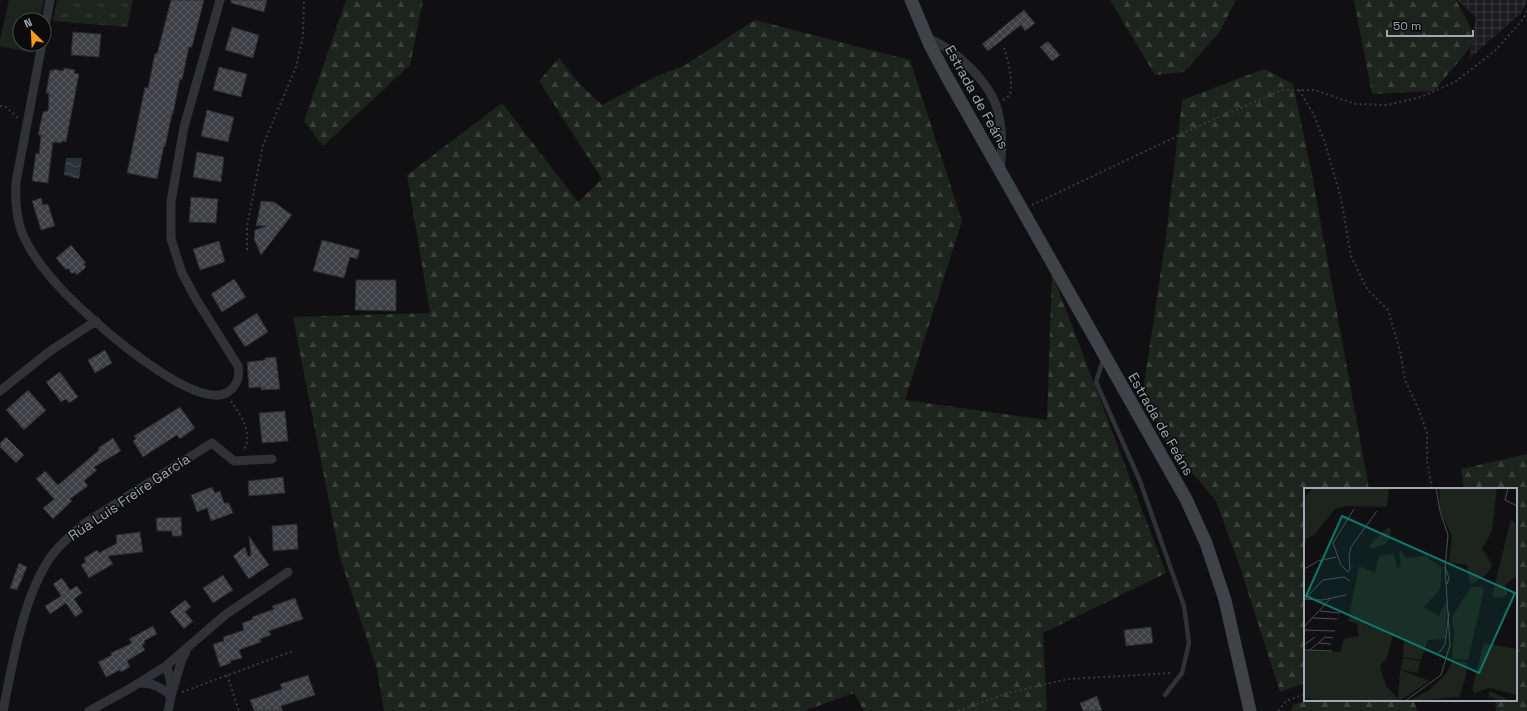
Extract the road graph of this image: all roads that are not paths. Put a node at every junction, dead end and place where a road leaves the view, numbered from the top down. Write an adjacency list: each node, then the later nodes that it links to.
1 (50, 0): 4 (street)
2 (220, 0): 8 (street)
3 (911, 0): 5 (street, Estrada de Feáns)
4 (48, 12)
5 (927, 38): 7 (street, Estrada de Feáns); 7 (street, Estrada de Feáns)
6 (40, 52): 8 (street)
7 (1000, 171): 9 (street, Estrada de Feáns)
8 (96, 321): 10 (street)
9 (1104, 356): 16 (lane); 21 (street, Estrada de Feáns)
10 (0, 391)
11 (272, 459): 18 (street, Rúa Luis Freire García)
12 (288, 572): 13 (street)
13 (189, 647): 14 (street); 17 (street)
14 (166, 666): 15 (street); 17 (street)
15 (140, 683): 17 (street); 19 (street)
16 (1165, 695)
17 (171, 696): 20 (street)
18 (3, 711)
19 (89, 711)
20 (168, 711)
21 (1250, 711)

